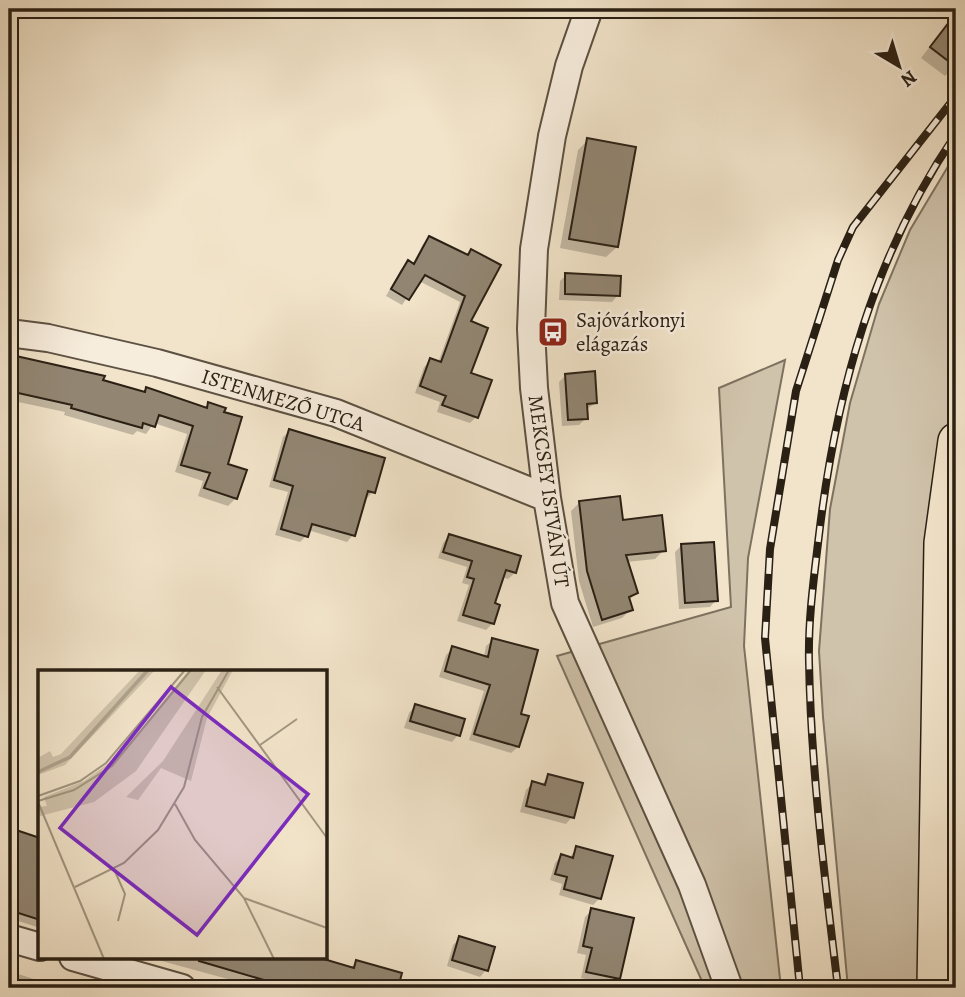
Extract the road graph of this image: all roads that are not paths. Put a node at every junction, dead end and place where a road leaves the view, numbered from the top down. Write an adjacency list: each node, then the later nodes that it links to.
1 (589, 9): 4 (street, MEKCSEY ISTVÁN ÚT)
2 (9, 333): 4 (street, ISTENMEZŐ UTCA)
3 (956, 441): 10 (main road)
4 (547, 498): 9 (street, MEKCSEY ISTVÁN ÚT)
5 (9, 938): 6 (street)
6 (38, 946)
7 (77, 958): 8 (street)
8 (182, 988)
9 (729, 988)
10 (934, 988)

